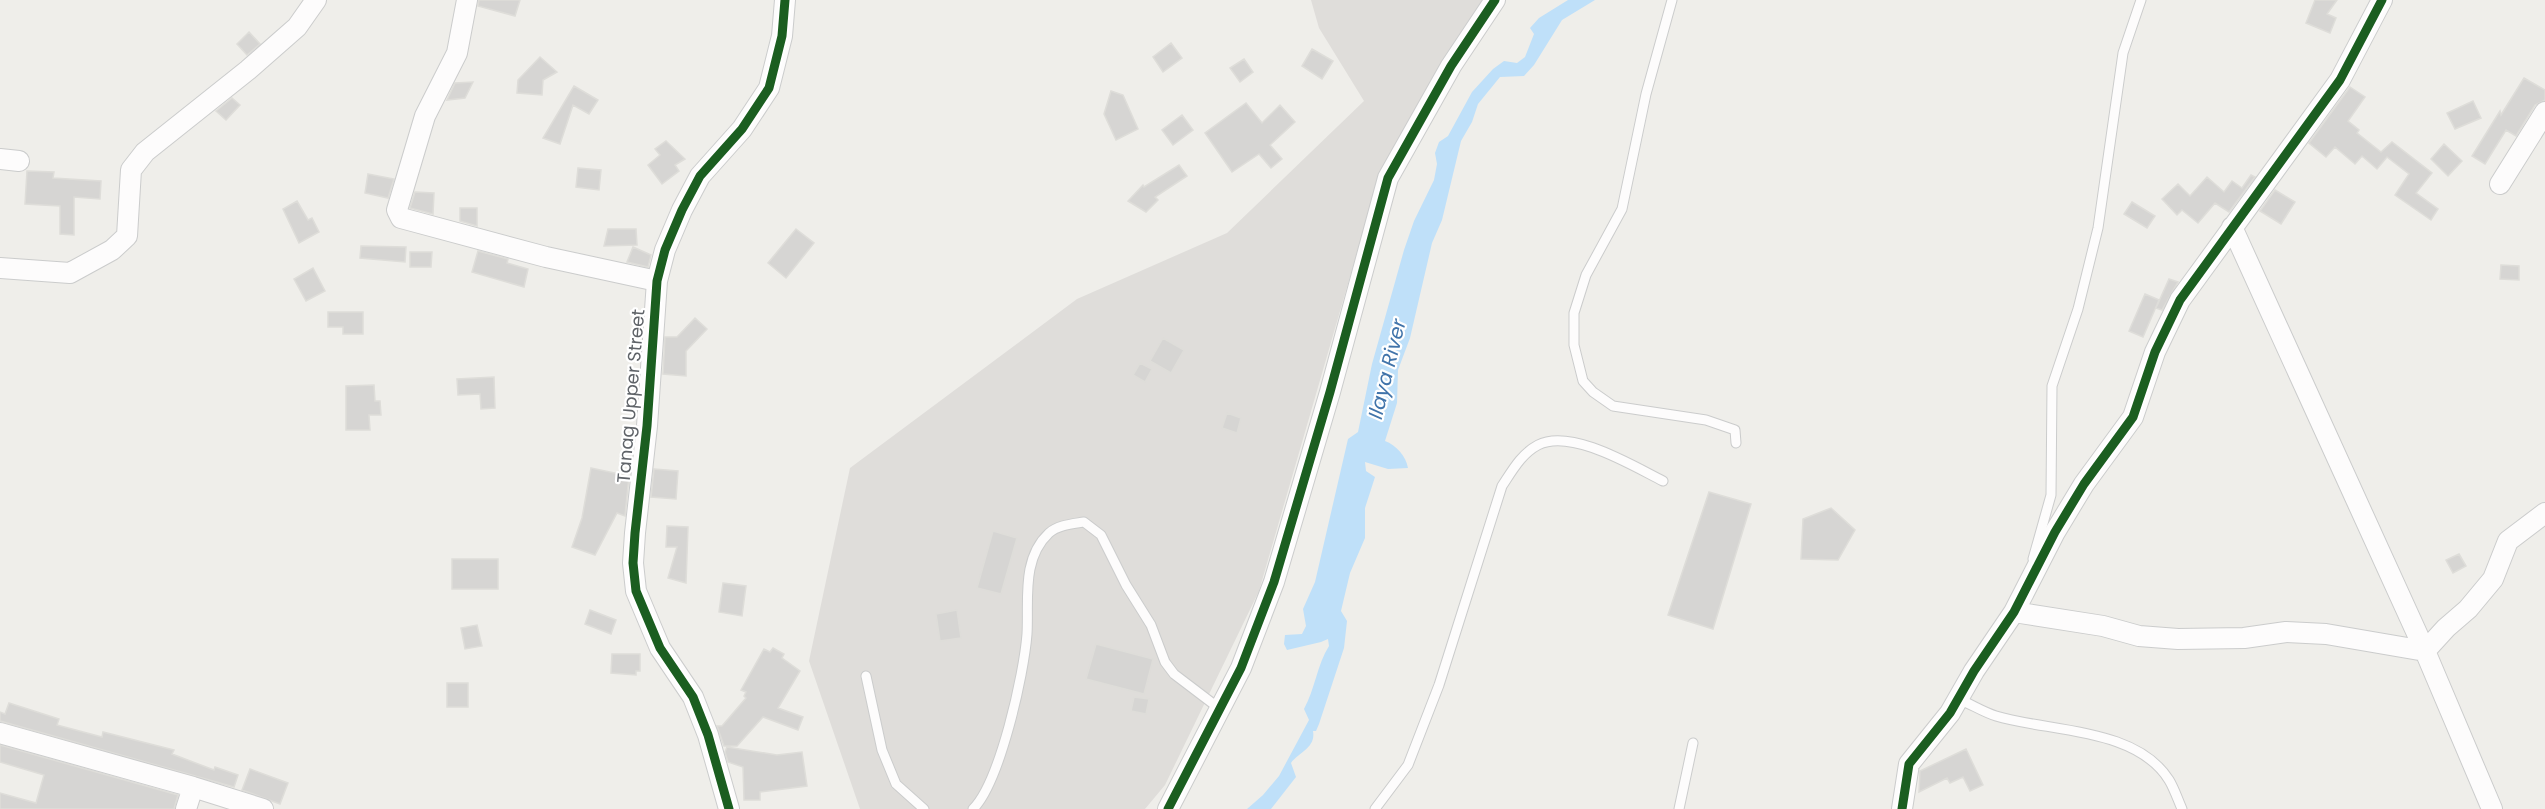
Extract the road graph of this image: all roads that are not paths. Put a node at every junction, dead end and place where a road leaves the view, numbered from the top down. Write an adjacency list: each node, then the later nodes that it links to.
1 (316, 0): 11 (street)
2 (467, 0): 12 (street)
3 (785, 0): 12 (street, Tanag Upper Street)
4 (1495, 0): 21 (street)
5 (1672, 0): 13 (lane)
6 (2141, 0): 16 (lane)
7 (2382, 0): 10 (street)
8 (2545, 112): 9 (street)
9 (2500, 184)
10 (2232, 227): 16 (street); 18 (street)
11 (0, 268)
12 (657, 281): 27 (street, Tanag Upper Street)
13 (1736, 443)
14 (1663, 482): 31 (lane)
15 (2545, 513): 18 (street)
16 (2025, 590): 17 (street)
17 (2014, 612): 18 (street); 20 (street)
18 (2425, 651): 35 (street)
19 (866, 676): 28 (lane)
20 (1958, 699): 33 (street); 34 (lane)
21 (1220, 709): 29 (lane); 30 (street)
22 (0, 733): 24 (street)
23 (1693, 742): 32 (lane)
24 (193, 787): 25 (street); 26 (street)
25 (186, 809)
26 (263, 809)
27 (729, 809)
28 (924, 809)
29 (973, 809)
30 (1168, 809)
31 (1375, 809)
32 (1679, 809)
33 (1902, 809)
34 (2182, 809)
35 (2492, 809)

